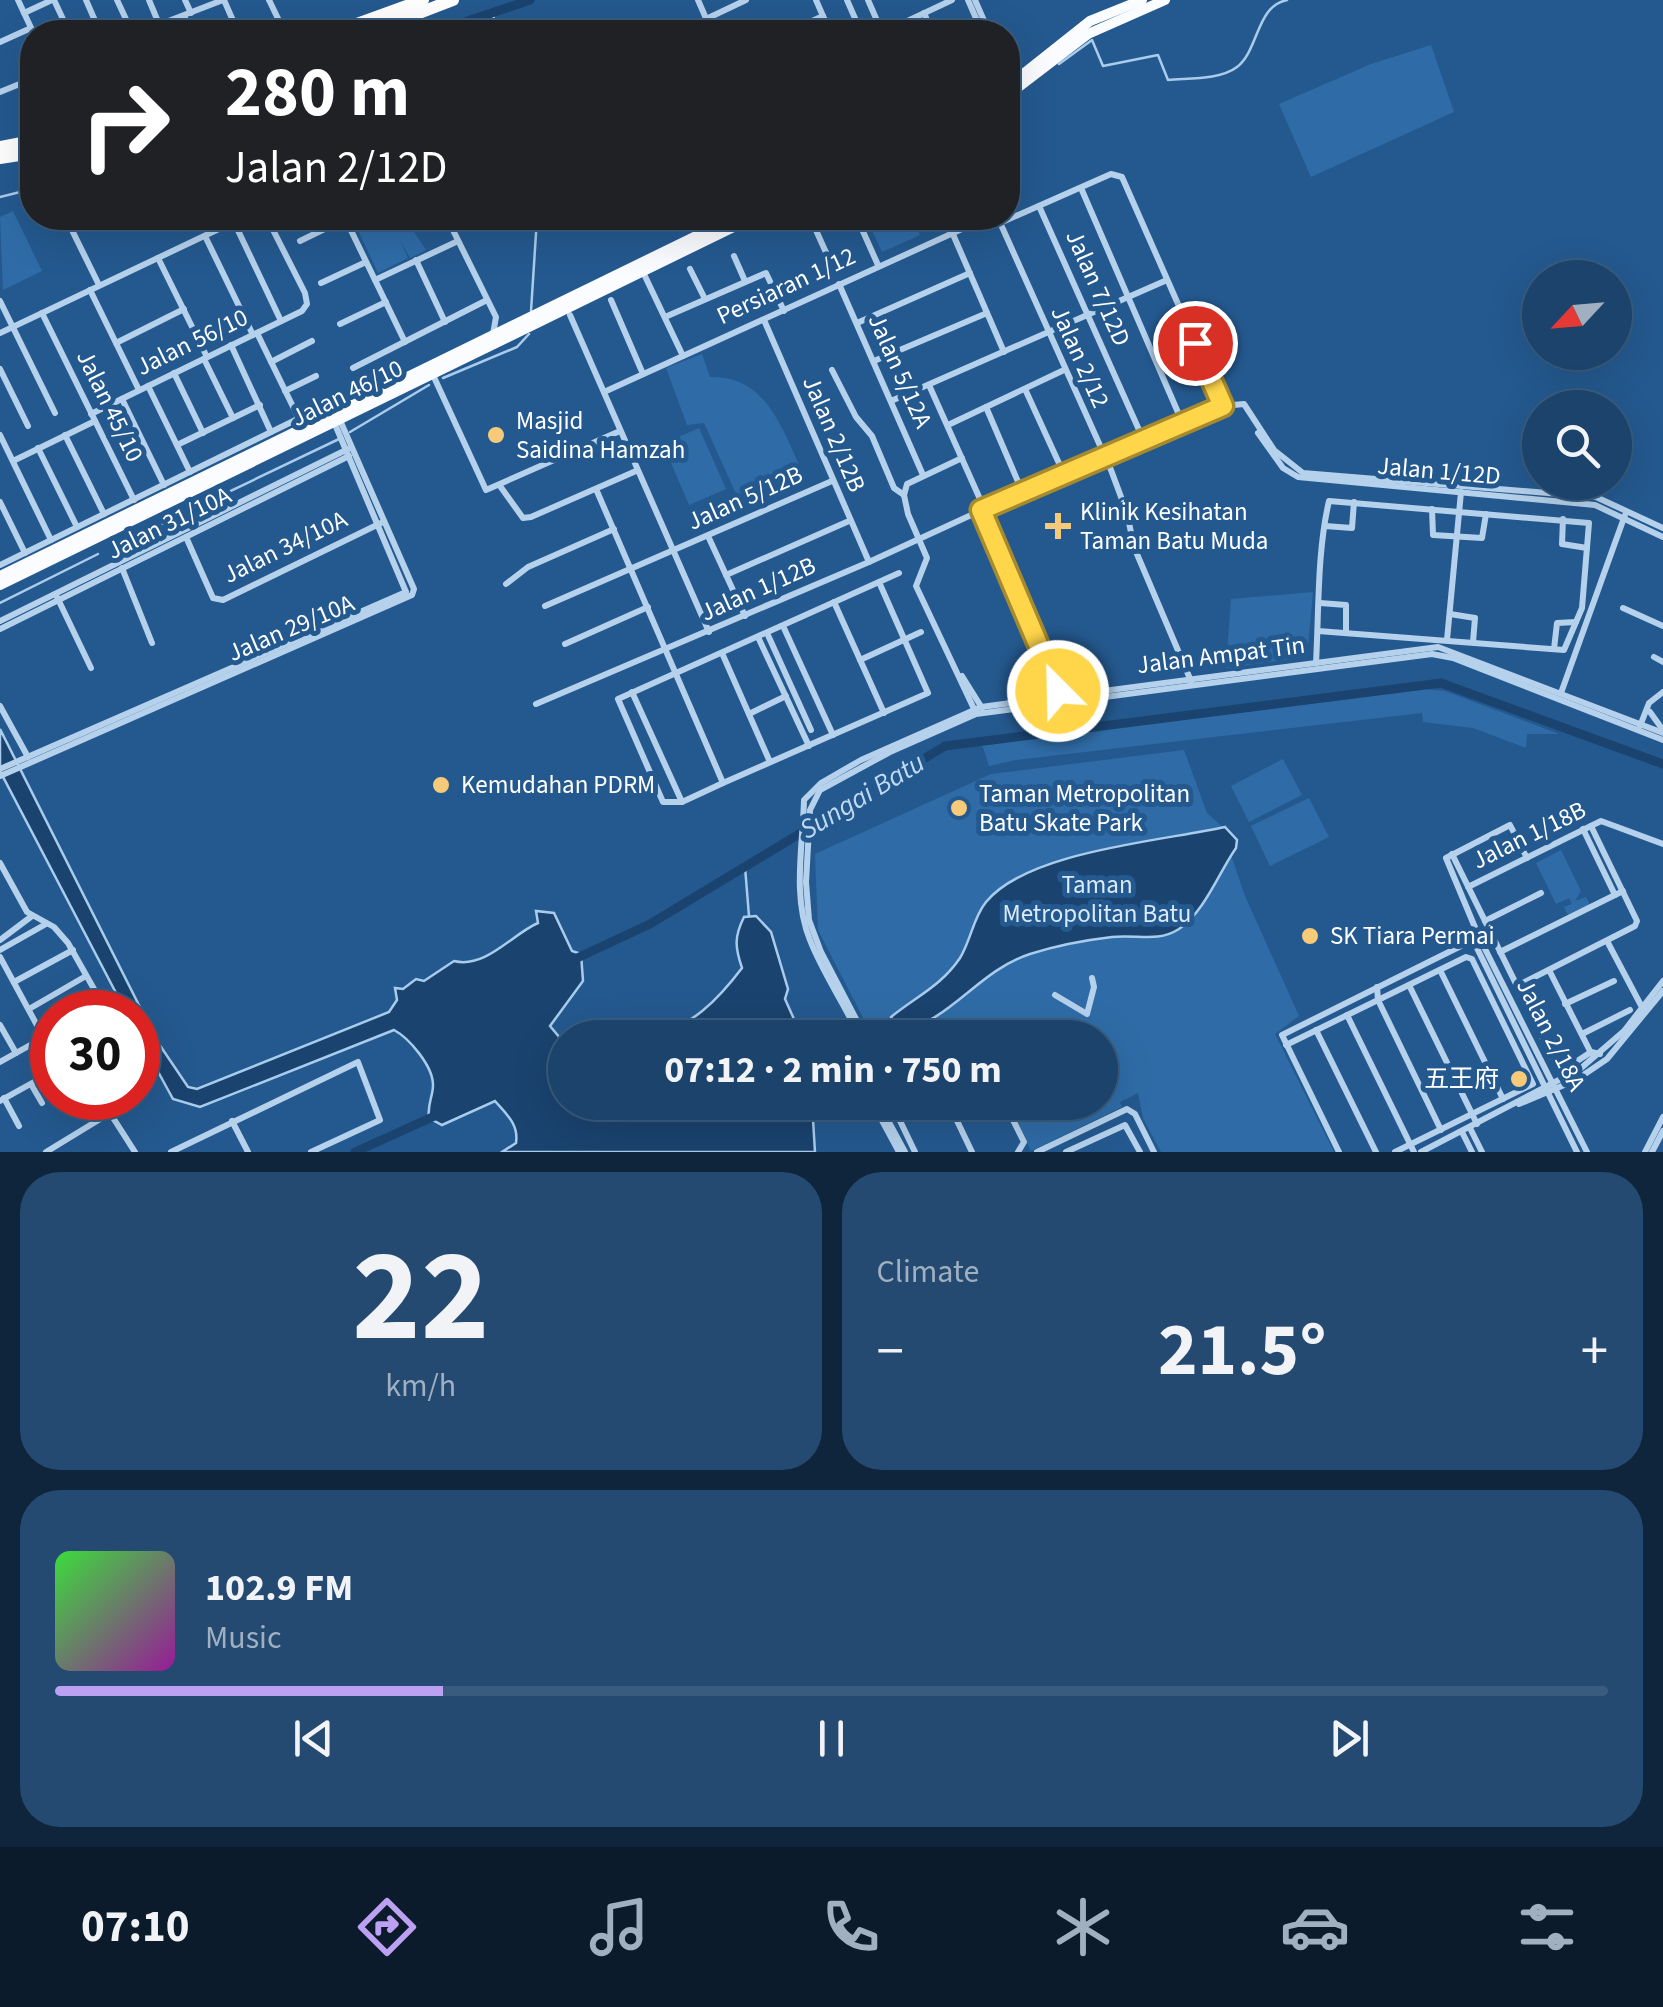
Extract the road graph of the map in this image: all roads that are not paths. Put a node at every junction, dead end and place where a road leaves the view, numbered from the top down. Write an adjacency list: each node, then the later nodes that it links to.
1 (18, 0): 13 (street)
2 (53, 0): 13 (street)
3 (185, 0): 14 (street)
4 (224, 0): 14 (street)
5 (422, 0): 21 (highway)
6 (453, 0): 22 (highway)
7 (698, 0): 17 (street)
8 (746, 0): 17 (street)
9 (816, 0): 16 (street)
10 (952, 0): 15 (street)
11 (1142, 0): 27 (main road)
12 (1165, 0): 27 (main road)
13 (24, 14): 18 (street)
14 (187, 14): 19 (street); 20 (street)
15 (924, 14): 25 (street); 26 (street)
16 (823, 16): 23 (street); 24 (street)
17 (706, 19)
18 (27, 20)
19 (174, 20)
20 (188, 20)
21 (368, 20)
22 (401, 20)
23 (814, 20)
24 (825, 20)
25 (910, 20)
26 (927, 20)
27 (1096, 24): 28 (main road)
28 (1020, 77)
29 (1080, 188): 30 (street); 59 (street); 65 (street)
30 (1040, 206): 31 (street); 76 (street, Jalan 7/12D)
31 (1020, 213)
32 (72, 230): 63 (street)
33 (217, 230): 46 (street)
34 (242, 230): 81 (street)
35 (272, 230): 81 (street, Jalan 56/10)
36 (322, 230): 48 (street)
37 (351, 230): 53 (street)
38 (452, 230): 47 (street)
39 (707, 230): 77 (main road, Jalan 46/10)
40 (725, 230): 56 (main road, Jalan 46/10)
41 (816, 230): 50 (street)
42 (862, 230): 54 (street)
43 (957, 230): 45 (street, Persiaran 1/12)
44 (1003, 230): 87 (street, Jalan 2/12)
45 (952, 232): 54 (street, Persiaran 1/12); 57 (street)
46 (205, 236): 51 (street); 89 (street)
47 (458, 241): 52 (street); 68 (street)
48 (300, 242)
49 (734, 256): 60 (street)
50 (828, 257)
51 (158, 258): 63 (street); 71 (street)
52 (416, 260): 58 (street); 82 (street)
53 (366, 262): 58 (street); 61 (street)
54 (878, 265): 62 (street, Persiaran 1/12)
55 (690, 268): 66 (street)
56 (642, 270): 77 (main road, Jalan 46/10); 79 (street)
57 (970, 273): 74 (street); 83 (street)
58 (375, 280): 70 (street)
59 (1167, 280): 65 (street); 117 (street)
60 (745, 281): 66 (street); 72 (street)
61 (321, 283)
62 (839, 284): 72 (street, Persiaran 1/12); 83 (street, Jalan 5/12A)
63 (99, 285): 64 (street)
64 (90, 290): 73 (street); 93 (street)
65 (1128, 297): 76 (street); 124 (street)
66 (705, 299): 79 (street)
67 (0, 300): 86 (street)
68 (487, 300): 78 (street); 82 (street)
69 (611, 300): 106 (street)
70 (386, 302): 84 (street); 92 (street)
71 (184, 309): 93 (street); 97 (street)
72 (784, 312): 80 (street, Persiaran 1/12)
73 (42, 313): 86 (street); 120 (street, Jalan 45/10)
74 (988, 313): 95 (street); 98 (street)
75 (570, 314): 113 (street)
76 (1088, 314): 87 (street); 132 (street, Jalan 7/12D)
77 (539, 316): 85 (main road, Jalan 46/10)
78 (496, 317): 85 (street); 90 (street)
79 (665, 318): 96 (street)
80 (764, 320): 96 (street, Persiaran 1/12); 143 (street, Jalan 2/12B)
81 (281, 321): 89 (street, Jalan 56/10)
82 (445, 322): 92 (street)
83 (857, 323): 98 (street, Jalan 5/12A)
84 (340, 324)
85 (517, 325): 90 (main road, Jalan 46/10); 102 (main road, Jalan 46/10)
86 (13, 327): 88 (street); 119 (street)
87 (1048, 332): 95 (street); 104 (street, Jalan 2/12)
88 (0, 334)
89 (255, 334): 94 (street, Jalan 56/10); 99 (street)
90 (493, 334): 102 (main road, Jalan 46/10)
91 (312, 341): 99 (street)
92 (405, 342): 100 (street)
93 (116, 343): 110 (street)
94 (231, 346): 97 (street, Jalan 56/10); 116 (street)
95 (1004, 352): 108 (street)
96 (683, 356): 106 (street, Persiaran 1/12)
97 (205, 358): 105 (street, Jalan 56/10); 121 (street)
98 (874, 361): 115 (street, Jalan 5/12A)
99 (271, 362): 112 (street)
100 (353, 368)
101 (0, 369): 126 (street)
102 (430, 370): 123 (main road, Jalan 46/10); 145 (street)
103 (832, 370): 149 (street)
104 (1064, 370): 111 (street); 136 (street, Jalan 2/12)
105 (174, 373): 109 (street, Jalan 56/10); 128 (street)
106 (643, 374): 113 (street, Persiaran 1/12)
107 (316, 376): 112 (street)
108 (929, 384): 115 (street); 125 (street)
109 (148, 386): 110 (street, Jalan 56/10); 133 (street)
110 (139, 390): 114 (street, Jalan 56/10)
111 (1025, 390): 118 (street); 141 (street)
112 (286, 391): 122 (street)
113 (604, 392): 127 (street)
114 (122, 398): 120 (street, Jalan 56/10); 144 (street)
115 (892, 401): 142 (street, Jalan 5/12A)
116 (260, 404): 121 (street); 129 (street)
117 (1223, 406): 124 (street, Jalan 1/12B); 148 (street, Jalan 1/12D)
118 (986, 407): 125 (street); 147 (street)
119 (55, 413)
120 (93, 417): 130 (street, Jalan 56/10); 152 (street, Jalan 45/10)
121 (233, 418): 128 (street)
122 (299, 419): 123 (street, Jalan 46/10); 129 (street, Jalan 46/10)
123 (334, 419): 134 (street, Jalan 29/10A); 152 (main road, Jalan 46/10)
124 (1183, 424): 132 (street, Jalan 1/12B)
125 (947, 425): 137 (street)
126 (28, 426)
127 (620, 430): 139 (street); 145 (street)
128 (203, 432): 133 (street)
129 (272, 432): 140 (street, Jalan 46/10)
130 (65, 435): 135 (street, Jalan 56/10); 156 (street)
131 (0, 436): 138 (street)
132 (1144, 441): 136 (street, Jalan 1/12B)
133 (177, 445): 140 (street)
134 (349, 447): 161 (street, Jalan 29/10A); 166 (street, Jalan 31/10A)
135 (38, 448): 138 (street, Jalan 56/10); 163 (street)
136 (1102, 457): 141 (street, Jalan 1/12B); 217 (street, Jalan 2/12)
137 (962, 458): 142 (street); 153 (street)
138 (13, 460): 171 (street)
139 (636, 471): 146 (street); 173 (street)
140 (190, 472): 144 (street, Jalan 46/10)
141 (1063, 472): 147 (street, Jalan 1/12B)
142 (923, 475): 149 (street)
143 (832, 481): 160 (street, Jalan 2/12B); 167 (street, Jalan 5/12B)
144 (164, 485): 152 (street, Jalan 46/10)
145 (500, 486): 146 (street)
146 (596, 489): 165 (street)
147 (1022, 491): 153 (street, Jalan 1/12B)
148 (1461, 491): 155 (street); 158 (street, Jalan 1/12D)
149 (904, 495): 170 (street)
150 (0, 502): 174 (street)
151 (1354, 502): 154 (street); 162 (street); 162 (street)
152 (137, 508): 156 (street, Jalan 46/10); 181 (main road, Jalan 46/10)
153 (984, 508): 170 (street, Jalan 1/12B); 223 (street)
154 (1432, 509): 155 (street); 168 (street)
155 (1459, 512): 157 (street); 168 (street)
156 (104, 514): 163 (street, Jalan 46/10)
157 (1486, 514): 159 (street); 168 (street)
158 (1625, 515): 164 (street, Jalan 1/12D); 169 (street, Jalan 1/12D); 221 (street)
159 (1563, 519): 172 (street); 172 (street)
160 (849, 521): 175 (street, Jalan 2/12B); 180 (street)
161 (381, 522): 166 (street, Jalan 34/10A); 237 (street, Jalan 29/10A)
162 (1325, 526): 186 (street)
163 (77, 527): 171 (street, Jalan 46/10)
164 (1663, 528)
165 (614, 529): 178 (street); 183 (street)
166 (185, 534): 177 (street, Jalan 31/10A); 184 (street, Jalan 31/10A)
167 (708, 536): 173 (street, Jalan 5/12B); 180 (street)
168 (1457, 536): 190 (street)
169 (1663, 537)
170 (919, 539): 175 (street, Jalan 1/12B); 228 (street)
171 (51, 540): 174 (street, Jalan 46/10)
172 (1586, 548): 192 (street)
173 (673, 551): 178 (street, Jalan 5/12B); 197 (street)
174 (25, 553): 176 (street, Jalan 46/10)
175 (869, 562): 191 (street, Jalan 1/12B)
176 (0, 565)
177 (122, 568): 184 (street, Jalan 31/10A); 205 (street)
178 (632, 569): 187 (street, Jalan 5/12B); 188 (street)
179 (899, 573): 182 (street)
180 (726, 575): 191 (street)
181 (1, 579)
182 (878, 582): 185 (street); 202 (street)
183 (506, 584)
184 (57, 597): 193 (street, Jalan 31/10A); 215 (street)
185 (834, 602): 194 (street); 211 (street)
186 (1320, 602): 196 (street); 200 (street)
187 (545, 606)
188 (648, 607): 206 (street); 207 (street)
189 (1624, 608): 195 (street)
190 (1450, 614): 203 (street); 204 (street)
191 (746, 616): 197 (street, Jalan 1/12B)
192 (1576, 622): 208 (street); 208 (street)
193 (0, 625)
194 (782, 626): 199 (street); 235 (street)
195 (1663, 626)
196 (1318, 631): 200 (street); 213 (street)
197 (709, 632): 207 (street, Jalan 1/12B)
198 (921, 632): 202 (street)
199 (767, 633): 201 (street); 218 (street)
200 (1346, 633): 203 (street)
201 (758, 636): 209 (street); 218 (street)
202 (906, 640): 211 (street); 230 (street)
203 (1447, 640): 204 (street)
204 (1473, 642): 208 (street)
205 (152, 643)
206 (565, 644)
207 (667, 650): 216 (street); 224 (street, Jalan 1/12B)
208 (1554, 650)
209 (722, 653): 216 (street); 231 (street)
210 (1654, 657): 212 (street)
211 (860, 660): 230 (street)
212 (1663, 662)
213 (1316, 663): 214 (street); 217 (street, Jalan Ampat Tin); 221 (street, Jalan Ampat Tin)
214 (1344, 666): 217 (street, Jalan Ampat Tin); 219 (street, Jalan Ampat Tin)
215 (91, 668)
216 (677, 673): 220 (street); 240 (street)
217 (1191, 682): 223 (street, Jalan Ampat Tin)
218 (786, 690): 231 (street); 233 (street); 236 (street)
219 (1533, 691): 221 (street); 226 (street, Jalan Ampat Tin)
220 (632, 692): 241 (street); 241 (street)
221 (1561, 693): 226 (street); 227 (street, Jalan Ampat Tin)
222 (1663, 694): 229 (street)
223 (1061, 698): 228 (street, Jalan Ampat Tin)
224 (540, 702)
225 (0, 706): 237 (street)
226 (1583, 710): 232 (street, Jalan Ampat Tin)
227 (1600, 710): 229 (street); 232 (street, Jalan Ampat Tin)
228 (979, 711): 279 (street, Jalan Ampat Tin)
229 (1648, 711): 232 (street); 234 (street)
230 (884, 713): 235 (street)
231 (749, 714): 238 (street)
232 (1641, 729): 234 (street, Jalan Ampat Tin)
233 (812, 730)
234 (1663, 734)
235 (833, 735): 236 (street)
236 (809, 746): 238 (street)
237 (29, 760): 239 (street, Jalan 29/10A)
238 (770, 762): 240 (street)
239 (0, 774)
240 (723, 783): 241 (street)
241 (682, 802)
242 (1587, 828): 243 (street, Jalan 1/18B); 245 (street, Jalan 1/18B); 249 (street)
243 (1663, 844)
244 (1452, 854): 245 (street); 247 (street, Jalan 2/18A); 253 (street, Jalan 2/18A)
245 (1527, 858): 247 (street, Jalan 1/18B)
246 (0, 863): 250 (street)
247 (1468, 887): 251 (street, Jalan 2/18A)
248 (1541, 893): 251 (street)
249 (1619, 893): 255 (street); 257 (street)
250 (32, 916): 252 (street); 254 (street)
251 (1485, 921): 257 (street, Jalan 2/18A)
252 (48, 924): 256 (street); 258 (street)
253 (1476, 938): 268 (street); 291 (street, Jalan 2/18A)
254 (0, 940)
255 (1608, 941): 260 (street); 276 (street)
256 (72, 950): 261 (street); 265 (street)
257 (1500, 952): 267 (street, Jalan 2/18A)
258 (0, 954): 265 (street)
259 (1440, 970): 266 (street); 293 (street); 293 (street)
260 (1549, 970): 267 (street); 273 (street)
261 (86, 976): 269 (street); 274 (street)
262 (1092, 978): 271 (street)
263 (1614, 981): 273 (street)
264 (1663, 981): 276 (street)
265 (14, 982): 274 (street)
266 (1409, 985): 272 (street); 294 (street)
267 (1517, 986): 285 (street, Jalan 2/18A)
268 (1377, 987): 272 (street); 283 (street)
269 (94, 990)
270 (1663, 991): 276 (street)
271 (1055, 995)
272 (1378, 1000): 278 (street); 303 (street)
273 (1566, 1004): 282 (street)
274 (28, 1009): 277 (street)
275 (1630, 1010): 282 (street)
276 (1644, 1011): 287 (street); 291 (street)
277 (30, 1013)
278 (1348, 1015): 281 (street); 306 (street)
279 (854, 1020)
280 (0, 1025): 286 (street)
281 (1316, 1030): 283 (street); 322 (street)
282 (1582, 1034): 285 (street)
283 (1286, 1045): 321 (street)
284 (30, 1046): 286 (street)
285 (1591, 1052): 287 (street); 288 (street)
286 (16, 1054): 289 (street)
287 (1600, 1054): 288 (street)
288 (1591, 1061): 291 (street)
289 (0, 1062)
290 (30, 1085): 292 (street)
291 (1551, 1088): 302 (street); 326 (street, Jalan 2/18A); 327 (street, Jalan 2/18A)
292 (2, 1100): 301 (street)
293 (1503, 1100): 294 (street)
294 (1472, 1114): 302 (street); 303 (street)
295 (1663, 1118): 328 (street)
296 (885, 1120): 312 (street)
297 (900, 1120): 313 (street)
298 (957, 1120): 314 (street)
299 (1013, 1120): 315 (street)
300 (232, 1121): 309 (street); 310 (street); 311 (street)
301 (19, 1126)
302 (1470, 1128): 306 (street); 324 (street); 325 (street)
303 (1441, 1130): 306 (street)
304 (1663, 1131): 328 (street)
305 (1090, 1140): 317 (street); 318 (street); 319 (street)
306 (1415, 1150): 323 (street)
307 (46, 1152): 308 (street)
308 (136, 1152)
309 (172, 1152)
310 (248, 1152)
311 (311, 1152)
312 (902, 1152)
313 (915, 1152)
314 (972, 1152)
315 (1018, 1152)
316 (1037, 1152): 320 (street)
317 (1066, 1152)
318 (1096, 1152)
319 (1140, 1152)
320 (1154, 1152)
321 (1339, 1152)
322 (1376, 1152)
323 (1395, 1152)
324 (1472, 1152)
325 (1482, 1152)
326 (1577, 1152)
327 (1587, 1152)
328 (1649, 1152)

